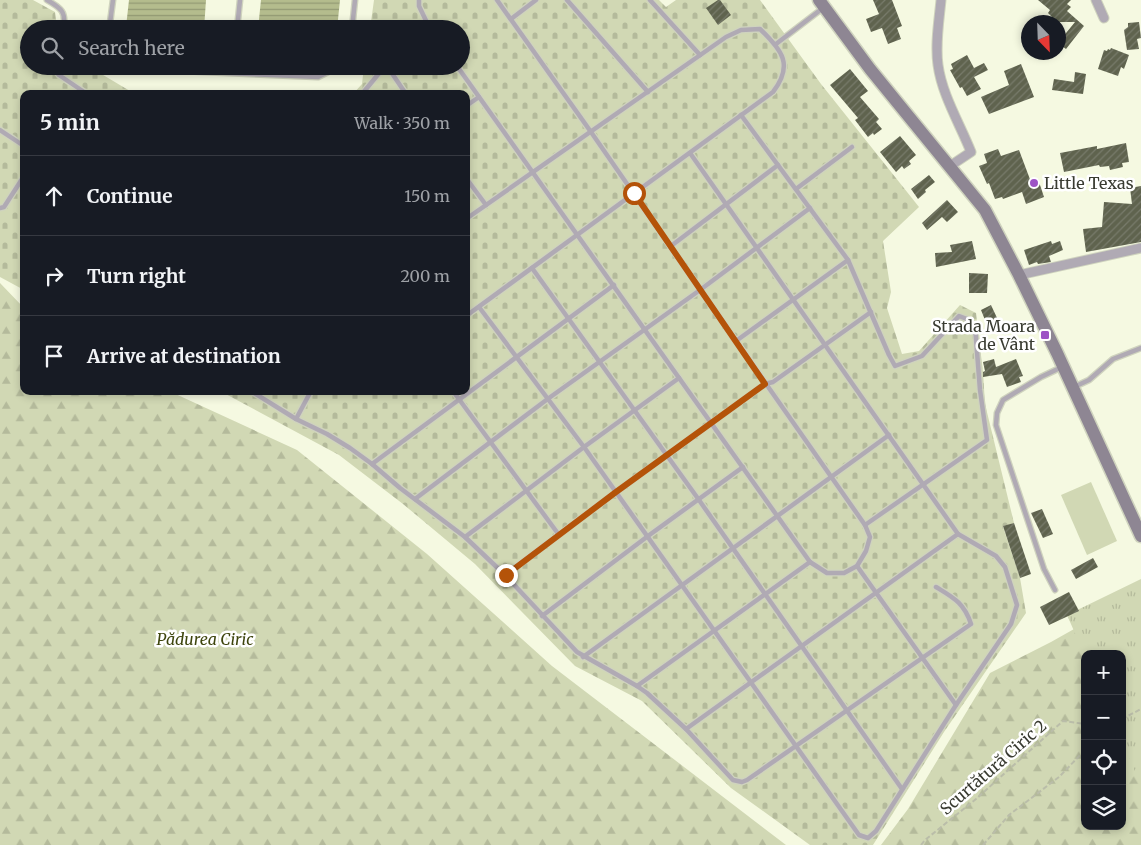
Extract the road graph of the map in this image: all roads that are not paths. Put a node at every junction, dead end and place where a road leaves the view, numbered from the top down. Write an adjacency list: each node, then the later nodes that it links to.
1 (47, 0): 15 (lane)
2 (113, 0): 16 (lane)
3 (240, 0): 17 (lane)
4 (355, 0): 18 (lane)
5 (419, 0): 19 (lane)
6 (497, 0): 14 (lane)
7 (536, 0): 14 (lane)
8 (567, 0): 31 (lane)
9 (650, 0): 21 (lane)
10 (941, 0): 41 (street)
11 (1096, 0): 13 (street)
12 (822, 4): 20 (lane); 41 (main road)
13 (1104, 18)
14 (511, 19): 36 (lane)
15 (65, 20)
16 (110, 20)
17 (238, 20)
18 (353, 20)
19 (424, 20)
20 (776, 44): 21 (lane); 34 (lane)
21 (700, 55): 31 (lane)
22 (59, 75): 28 (lane)
23 (292, 75): 24 (lane)
24 (320, 75)
25 (378, 75): 29 (lane)
26 (392, 75): 30 (lane)
27 (463, 75): 32 (lane)
28 (81, 90)
29 (365, 90)
30 (403, 90)
31 (648, 92): 36 (lane)
32 (479, 97): 33 (lane); 42 (lane)
33 (470, 103)
34 (741, 115): 39 (lane); 40 (lane)
35 (0, 130): 37 (lane)
36 (591, 132): 42 (lane); 46 (lane)
37 (20, 143)
38 (852, 147): 45 (lane)
39 (690, 152): 46 (lane); 47 (lane)
40 (778, 166): 45 (lane); 47 (lane)
41 (950, 166): 58 (main road)
42 (533, 172): 48 (lane); 52 (lane)
43 (20, 182): 49 (lane)
44 (470, 184): 48 (lane)
45 (796, 189): 50 (lane)
46 (634, 193): 52 (lane); 53 (lane)
47 (726, 204): 53 (lane); 54 (lane)
48 (486, 206): 51 (lane)
49 (0, 208)
50 (810, 208): 54 (lane); 56 (lane)
51 (470, 216)
52 (578, 234): 57 (lane); 59 (lane)
53 (671, 246): 60 (lane)
54 (757, 248): 60 (lane); 61 (lane)
55 (1141, 248): 58 (street)
56 (848, 260): 61 (lane); 63 (lane)
57 (532, 268): 62 (lane); 65 (lane)
58 (1019, 275): 72 (main road)
59 (614, 285): 65 (lane); 66 (lane)
60 (700, 290): 66 (lane); 67 (lane)
61 (793, 299): 67 (lane); 68 (lane)
62 (480, 306): 64 (lane); 70 (lane)
63 (871, 312): 68 (lane); 93 (lane)
64 (470, 313)
65 (568, 318): 70 (lane); 71 (lane)
66 (645, 329): 71 (lane); 73 (lane)
67 (736, 341): 74 (lane)
68 (825, 345): 74 (lane); 86 (lane)
69 (1141, 348): 75 (lane)
70 (517, 355): 76 (lane); 81 (lane)
71 (600, 362): 81 (lane); 83 (lane)
72 (1064, 367): 75 (main road); 111 (lane)
73 (680, 378): 83 (lane); 85 (lane)
74 (765, 384): 85 (lane); 92 (lane)
75 (1073, 387): 103 (main road)
76 (470, 390)
77 (257, 395): 84 (lane)
78 (309, 395): 84 (lane)
79 (456, 395): 82 (lane)
80 (463, 395): 82 (lane)
81 (549, 398): 87 (lane); 88 (lane)
82 (458, 399): 87 (lane); 90 (lane)
83 (635, 410): 88 (lane); 89 (lane)
84 (296, 419): 90 (lane)
85 (711, 422): 89 (lane); 91 (lane)
86 (889, 435): 92 (lane); 93 (lane)
87 (491, 442): 94 (lane); 96 (lane)
88 (584, 447): 94 (lane); 95 (lane)
89 (666, 455): 95 (lane); 97 (lane)
90 (372, 464): 96 (lane)
91 (743, 467): 97 (lane); 98 (lane)
92 (831, 477): 98 (lane); 99 (lane)
93 (923, 484): 99 (lane); 101 (lane)
94 (526, 490): 100 (lane); 104 (lane)
95 (616, 492): 100 (lane); 102 (lane)
96 (415, 499): 104 (lane)
97 (699, 500): 102 (lane); 105 (lane)
98 (777, 515): 105 (lane); 106 (lane)
99 (865, 525): 107 (lane)
100 (559, 534): 108 (lane)
101 (958, 534): 112 (lane); 121 (lane)
102 (648, 536): 109 (lane); 114 (lane)
103 (1141, 536)
104 (465, 537): 108 (lane)
105 (732, 547): 109 (lane); 113 (lane)
106 (810, 562): 107 (lane); 113 (lane)
107 (857, 566): 112 (lane)
108 (506, 575): 114 (lane)
109 (682, 585): 115 (lane); 117 (lane)
110 (936, 587): 118 (lane)
111 (1054, 590)
112 (876, 593): 116 (lane); 118 (lane)
113 (765, 595): 115 (lane); 116 (lane)
114 (542, 616): 117 (lane)
115 (714, 631): 119 (lane); 120 (lane)
116 (801, 647): 119 (lane); 122 (lane)
117 (583, 657): 120 (lane)
118 (921, 658): 121 (lane); 122 (lane)
119 (751, 682): 123 (lane); 124 (lane)
120 (637, 686): 123 (lane)
121 (956, 705): 125 (lane)
122 (847, 711): 124 (lane); 125 (lane)
123 (686, 728): 124 (lane)
124 (796, 746): 125 (lane)
125 (902, 789)

